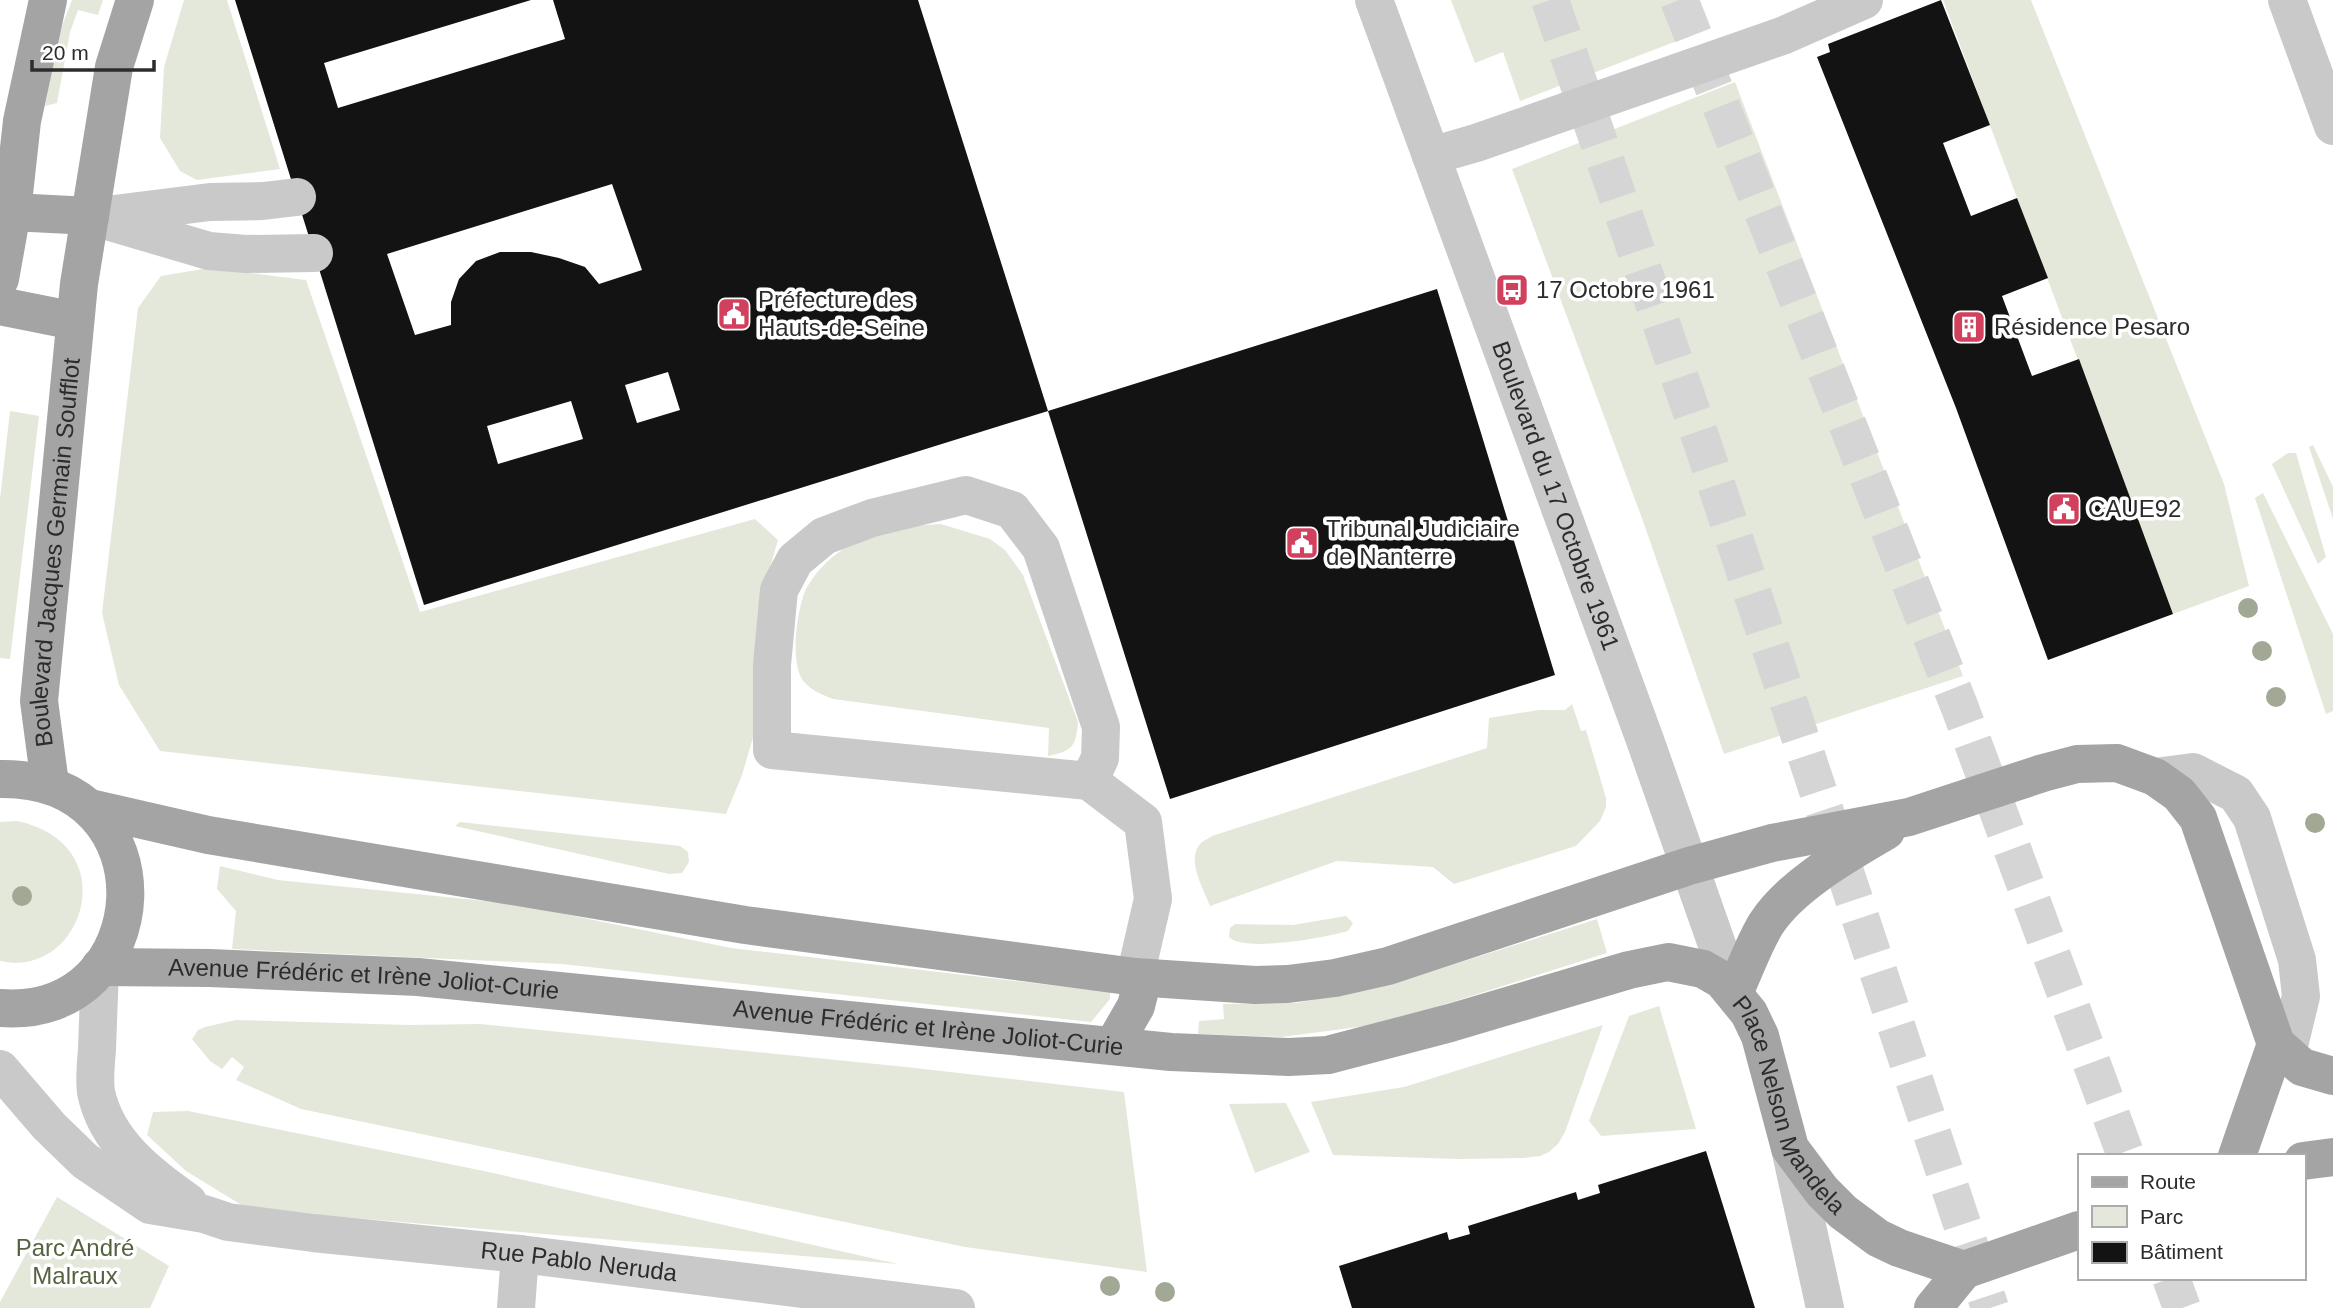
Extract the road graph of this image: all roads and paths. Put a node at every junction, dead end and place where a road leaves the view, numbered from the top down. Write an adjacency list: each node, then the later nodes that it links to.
1 (48, 0): 10 (main road)
2 (135, 0): 11 (main road, Boulevard Jacques Germain Soufflot)
3 (1374, 0): 8 (street, Boulevard du 17 Octobre 1961)
4 (1864, 0): 8 (street)
5 (2287, 0): 6 (street)
6 (2324, 73): 7 (street)
7 (2333, 126)
8 (1431, 156): 22 (street, Boulevard du 17 Octobre 1961)
9 (297, 197): 11 (street)
10 (12, 212): 11 (main road); 13 (main road)
11 (90, 216): 12 (street); 15 (main road, Boulevard Jacques Germain Soufflot)
12 (314, 253)
13 (0, 279)
14 (0, 306): 15 (main road)
15 (75, 321): 19 (main road, Boulevard Jacques Germain Soufflot)
16 (2155, 777): 21 (main road, Place Nelson Mandela); 28 (main road, Place Nelson Mandela); 28 (street)
17 (0, 779): 19 (main road)
18 (1089, 781): 18 (street); 24 (street)
19 (50, 784): 20 (main road)
20 (90, 808): 23 (main road); 24 (main road)
21 (1909, 817): 22 (main road, Place Nelson Mandela); 25 (main road, Place Nelson Mandela)
22 (1689, 866): 24 (main road); 25 (street, Boulevard du 17 Octobre 1961)
23 (100, 967): 26 (main road); 27 (main road, Avenue Frédéric et Irène Joliot-Curie); 35 (street, Rue Pablo Neruda)
24 (1135, 977): 27 (main road)
25 (1734, 993): 27 (main road, Avenue Frédéric et Irène Joliot-Curie); 31 (main road, Place Nelson Mandela)
26 (0, 1008)
27 (1113, 1046)
28 (2281, 1049): 30 (main road); 32 (main road)
29 (0, 1069): 35 (street, Rue Pablo Neruda)
30 (2333, 1076)
31 (1790, 1147): 38 (main road, Place Nelson Mandela); 41 (street)
32 (2238, 1154)
33 (2333, 1157): 34 (main road)
34 (2305, 1161)
35 (204, 1214): 37 (street, Rue Pablo Neruda)
36 (2078, 1230): 38 (main road)
37 (520, 1254): 39 (street); 40 (street, Rue Pablo Neruda)
38 (1964, 1270): 42 (main road)
39 (516, 1308)
40 (956, 1308)
41 (1825, 1308)
42 (1933, 1308)

